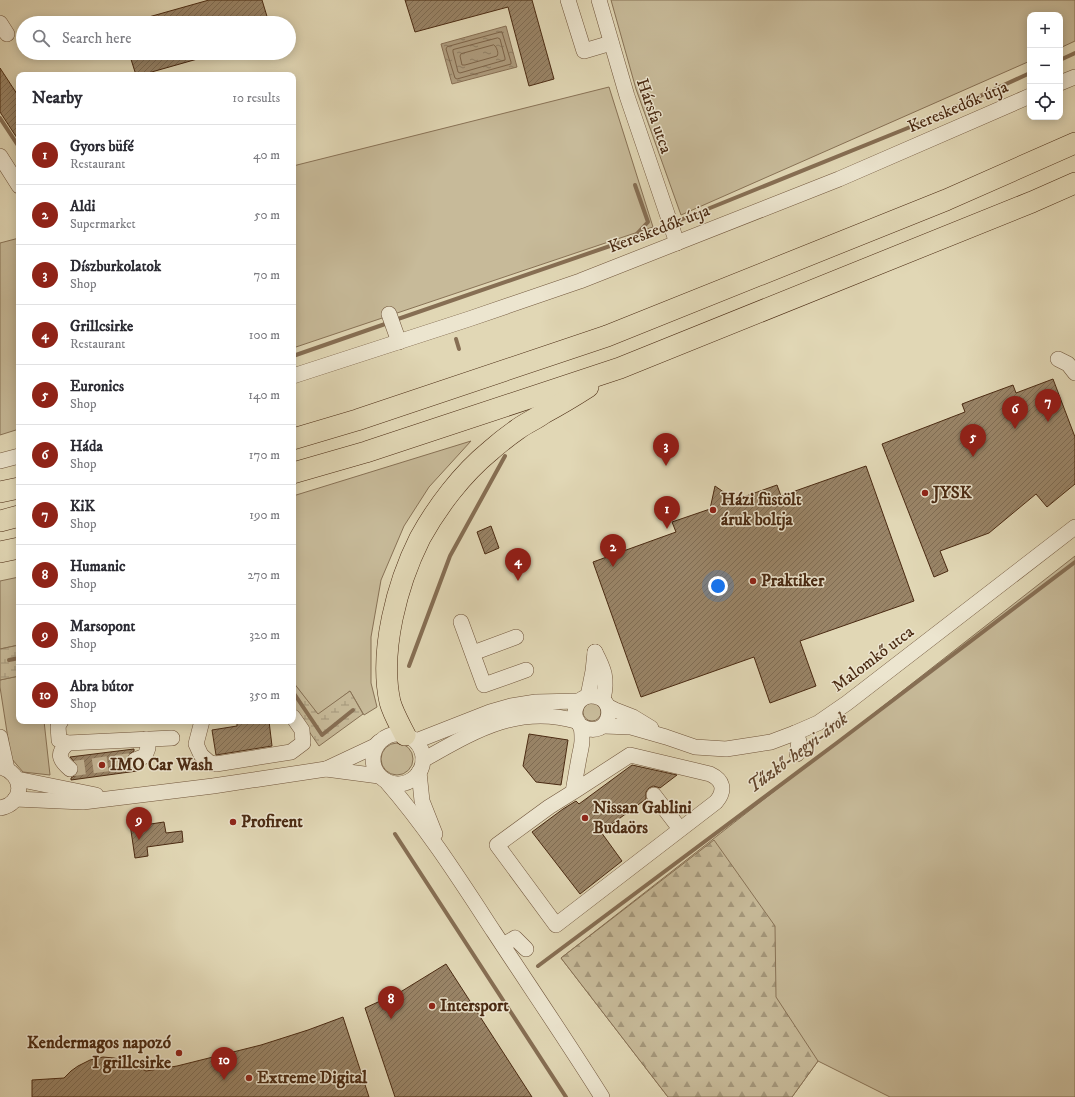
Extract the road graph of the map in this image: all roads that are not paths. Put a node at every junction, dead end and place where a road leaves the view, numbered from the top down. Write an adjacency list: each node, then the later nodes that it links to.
1 (568, 0): 3 (street)
2 (599, 0): 3 (street, Hársfa utca)
3 (611, 43): 11 (street, Hársfa utca)
4 (1075, 77): 5 (street)
5 (1063, 83)
6 (1027, 97): 11 (street, Kereskedők útja)
7 (1075, 143): 18 (highway)
8 (0, 156): 9 (street)
9 (16, 181)
10 (1075, 183): 15 (highway)
11 (677, 243): 13 (street, Kereskedők útja)
12 (389, 314): 13 (street)
13 (397, 335): 17 (street, Kereskedők útja)
14 (1058, 358): 16 (street)
15 (620, 368): 21 (highway); 44 (highway)
16 (1075, 373)
17 (296, 375)
18 (296, 438)
19 (16, 457): 20 (street)
20 (0, 461)
21 (296, 472)
22 (16, 489): 23 (highway)
23 (0, 492)
24 (16, 517): 25 (highway)
25 (0, 521)
26 (1075, 527): 40 (street, Malomkő utca)
27 (16, 549): 28 (highway)
28 (0, 552)
29 (461, 622): 31 (street)
30 (516, 637): 31 (street)
31 (473, 653): 32 (street)
32 (526, 670)
33 (583, 698): 34 (street); 34 (street); 39 (street); 44 (street)
34 (606, 703): 38 (street); 42 (street, Malomkő utca)
35 (296, 721): 37 (street)
36 (59, 724): 47 (street)
37 (201, 724)
38 (604, 726): 39 (street); 42 (street, Malomkő utca)
39 (582, 729): 50 (street); 55 (street)
40 (796, 733): 42 (street, Malomkő utca); 48 (street)
41 (0, 737): 53 (street)
42 (666, 737)
43 (172, 738): 45 (street)
44 (410, 738): 46 (street); 50 (street)
45 (146, 739): 47 (street); 49 (street)
46 (379, 742): 52 (street); 54 (street)
47 (68, 744): 51 (street)
48 (797, 754)
49 (135, 760)
50 (421, 766): 54 (street); 61 (street)
51 (70, 769)
52 (326, 769): 54 (street); 57 (street)
53 (8, 772): 57 (street); 58 (street)
54 (383, 778): 61 (street)
55 (573, 792): 60 (street); 60 (street)
56 (654, 795): 60 (street)
57 (114, 798): 58 (street)
58 (15, 799): 59 (street)
59 (0, 808)
60 (680, 829)
61 (441, 852): 62 (street)
62 (503, 945): 63 (street); 64 (street)
63 (526, 949)
64 (602, 1097)

